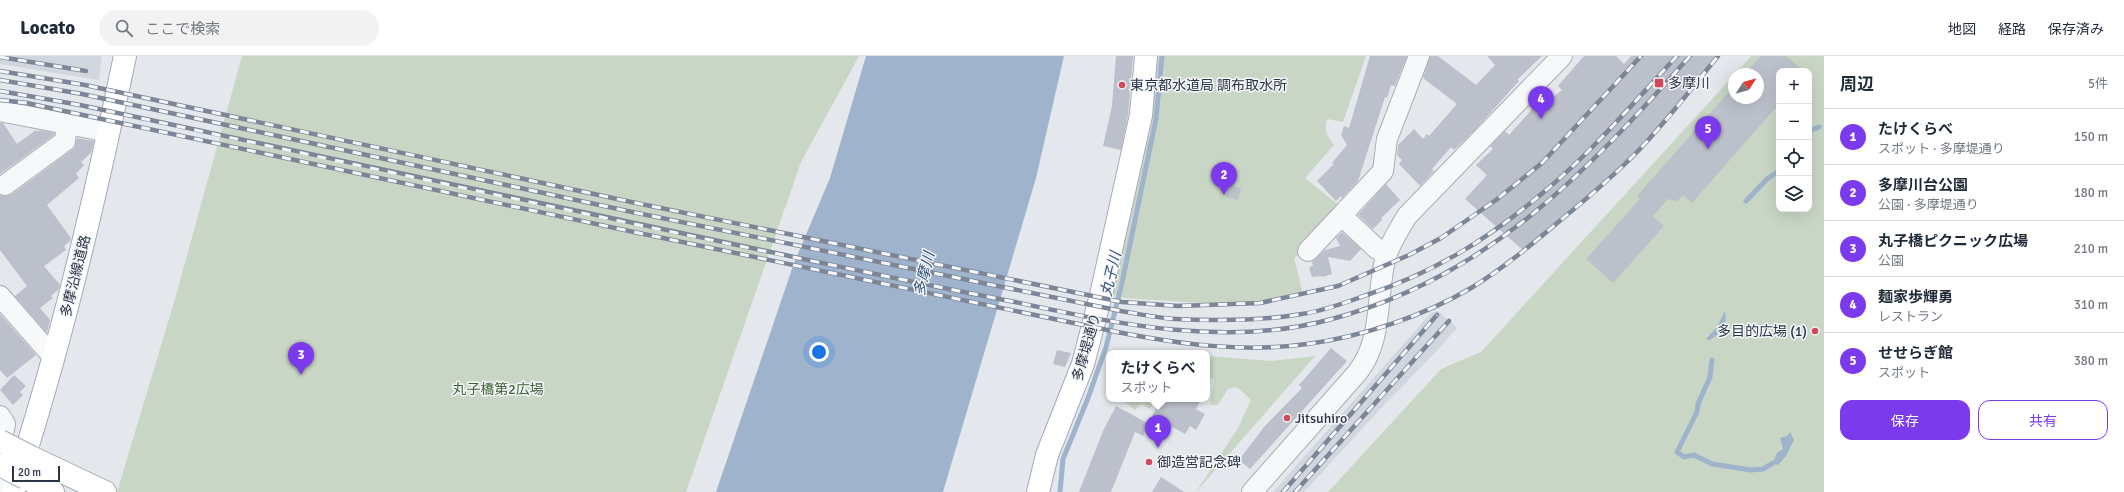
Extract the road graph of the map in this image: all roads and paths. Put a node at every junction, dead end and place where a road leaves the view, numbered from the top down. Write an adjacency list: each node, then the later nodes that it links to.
1 (125, 56): 7 (main road, 多摩沿線道路)
2 (1146, 56): 22 (main road, 多摩堤通り)
3 (1419, 56): 9 (street)
4 (1556, 58): 11 (street)
5 (0, 111): 6 (street)
6 (67, 124): 7 (street); 8 (street)
7 (109, 132): 13 (main road, 多摩沿線道路)
8 (5, 185)
9 (1342, 216): 10 (street); 11 (street)
10 (1308, 251)
11 (1388, 251): 23 (street)
12 (0, 296): 13 (street)
13 (54, 358): 19 (main road, 多摩沿線道路)
14 (0, 416): 16 (street)
15 (0, 441): 21 (main road, bridge)
16 (0, 448)
17 (0, 465): 19 (main road, bridge)
18 (0, 484): 19 (street)
19 (17, 487): 20 (main road)
20 (53, 492)
21 (105, 492)
22 (1038, 492)
23 (1252, 492)

